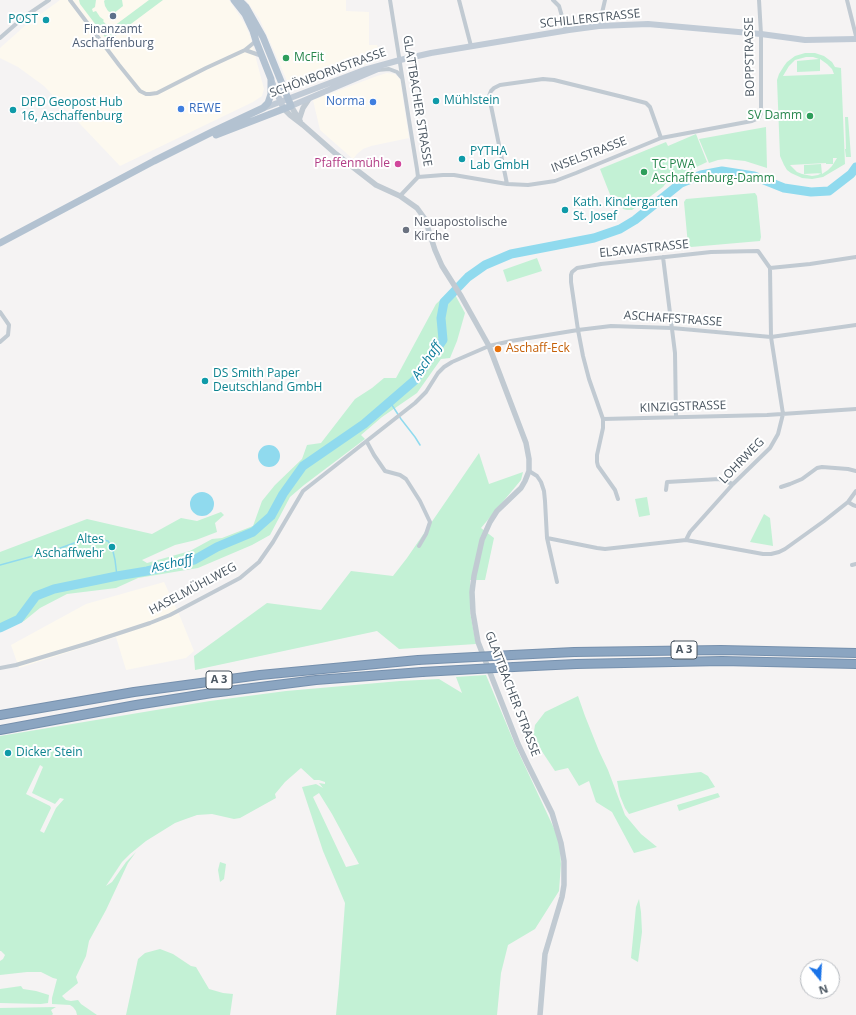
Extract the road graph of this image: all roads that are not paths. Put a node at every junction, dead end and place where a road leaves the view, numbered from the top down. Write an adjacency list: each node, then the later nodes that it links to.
1 (50, 0): 15 (street)
2 (70, 0): 19 (street)
3 (234, 0): 17 (main road)
4 (239, 0): 26 (main road)
5 (390, 0): 21 (street, GLATTBACHER STRASSE)
6 (459, 0): 18 (street)
7 (553, 0): 12 (street)
8 (605, 0): 11 (street)
9 (759, 0): 13 (street, BOPPSTRASSE)
10 (847, 0): 14 (street)
11 (599, 26): 12 (main road, SCHILLERSTRASSE); 13 (main road, SCHILLERSTRASSE)
12 (566, 30): 18 (main road, SCHILLERSTRASSE)
13 (761, 34): 16 (main road, SCHILLERSTRASSE); 29 (street, BOPPSTRASSE)
14 (856, 36)
15 (0, 38)
16 (856, 39)
17 (256, 41): 19 (street); 20 (main road)
18 (471, 46): 21 (main road, SCHILLERSTRASSE)
19 (245, 50): 20 (street)
20 (263, 57): 24 (main road)
21 (400, 60): 22 (main road, SCHÖNBORNSTRASSE); 23 (street, GLATTBACHER STRASSE); 26 (main road, SCHÖNBORNSTRASSE)
22 (376, 70): 23 (street); 25 (main road, SCHÖNBORNSTRASSE)
23 (402, 78): 33 (street, GLATTBACHER STRASSE)
24 (271, 79): 26 (main road); 27 (main road)
25 (309, 99): 28 (main road, SCHÖNBORNSTRASSE); 30 (street)
26 (284, 100): 27 (main road, SCHÖNBORNSTRASSE); 28 (main road)
27 (263, 108): 32 (main road, SCHÖNBORNSTRASSE)
28 (288, 108): 30 (street); 32 (main road, SCHÖNBORNSTRASSE)
29 (761, 113): 31 (street, INSELSTRASSE)
30 (301, 122): 35 (street)
31 (661, 138): 34 (street, INSELSTRASSE); 34 (street)
32 (191, 143): 36 (main road, SCHÖNBORNSTRASSE)
33 (418, 178): 34 (street, INSELSTRASSE); 35 (street, GLATTBACHER STRASSE)
34 (507, 184)
35 (400, 196): 48 (street)
36 (35, 226): 37 (main road, SCHÖNBORNSTRASSE); 38 (main road, SCHÖNBORNSTRASSE)
37 (0, 243)
38 (0, 248)
39 (663, 257): 41 (street, ELSAVASTRASSE); 44 (street); 45 (street, ELSAVASTRASSE)
40 (856, 257): 41 (street)
41 (770, 268): 46 (street, LOHRWEG)
42 (0, 312): 47 (street)
43 (856, 325): 46 (street, ASCHAFFSTRASSE)
44 (672, 328): 45 (street, ASCHAFFSTRASSE); 46 (street, ASCHAFFSTRASSE); 51 (street)
45 (578, 330): 48 (street, ASCHAFFSTRASSE); 52 (street)
46 (771, 337): 50 (street, LOHRWEG)
47 (0, 342)
48 (489, 346): 53 (street, HASELMÜHLWEG); 54 (street)
49 (856, 409): 50 (street, KINZIGSTRASSE)
50 (783, 414): 51 (street, KINZIGSTRASSE); 56 (street, LOHRWEG)
51 (676, 417): 52 (street, KINZIGSTRASSE)
52 (603, 419): 60 (street)
53 (367, 442): 65 (street); 69 (street, HASELMÜHLWEG)
54 (529, 471): 63 (street); 72 (street, GLATTBACHER STRASSE)
55 (856, 471): 57 (street)
56 (733, 484): 58 (street); 64 (street, LOHRWEG)
57 (781, 487)
58 (666, 490)
59 (856, 491): 61 (street)
60 (618, 499)
61 (848, 502): 62 (street); 64 (street)
62 (856, 506)
63 (547, 538): 64 (street); 66 (street)
64 (686, 540)
65 (419, 546)
66 (557, 582)
67 (856, 653): 70 (highway, A 3, bridge)
68 (856, 664): 71 (highway, A 3, bridge)
69 (0, 668)
70 (0, 715)
71 (0, 730)
72 (540, 1015)

